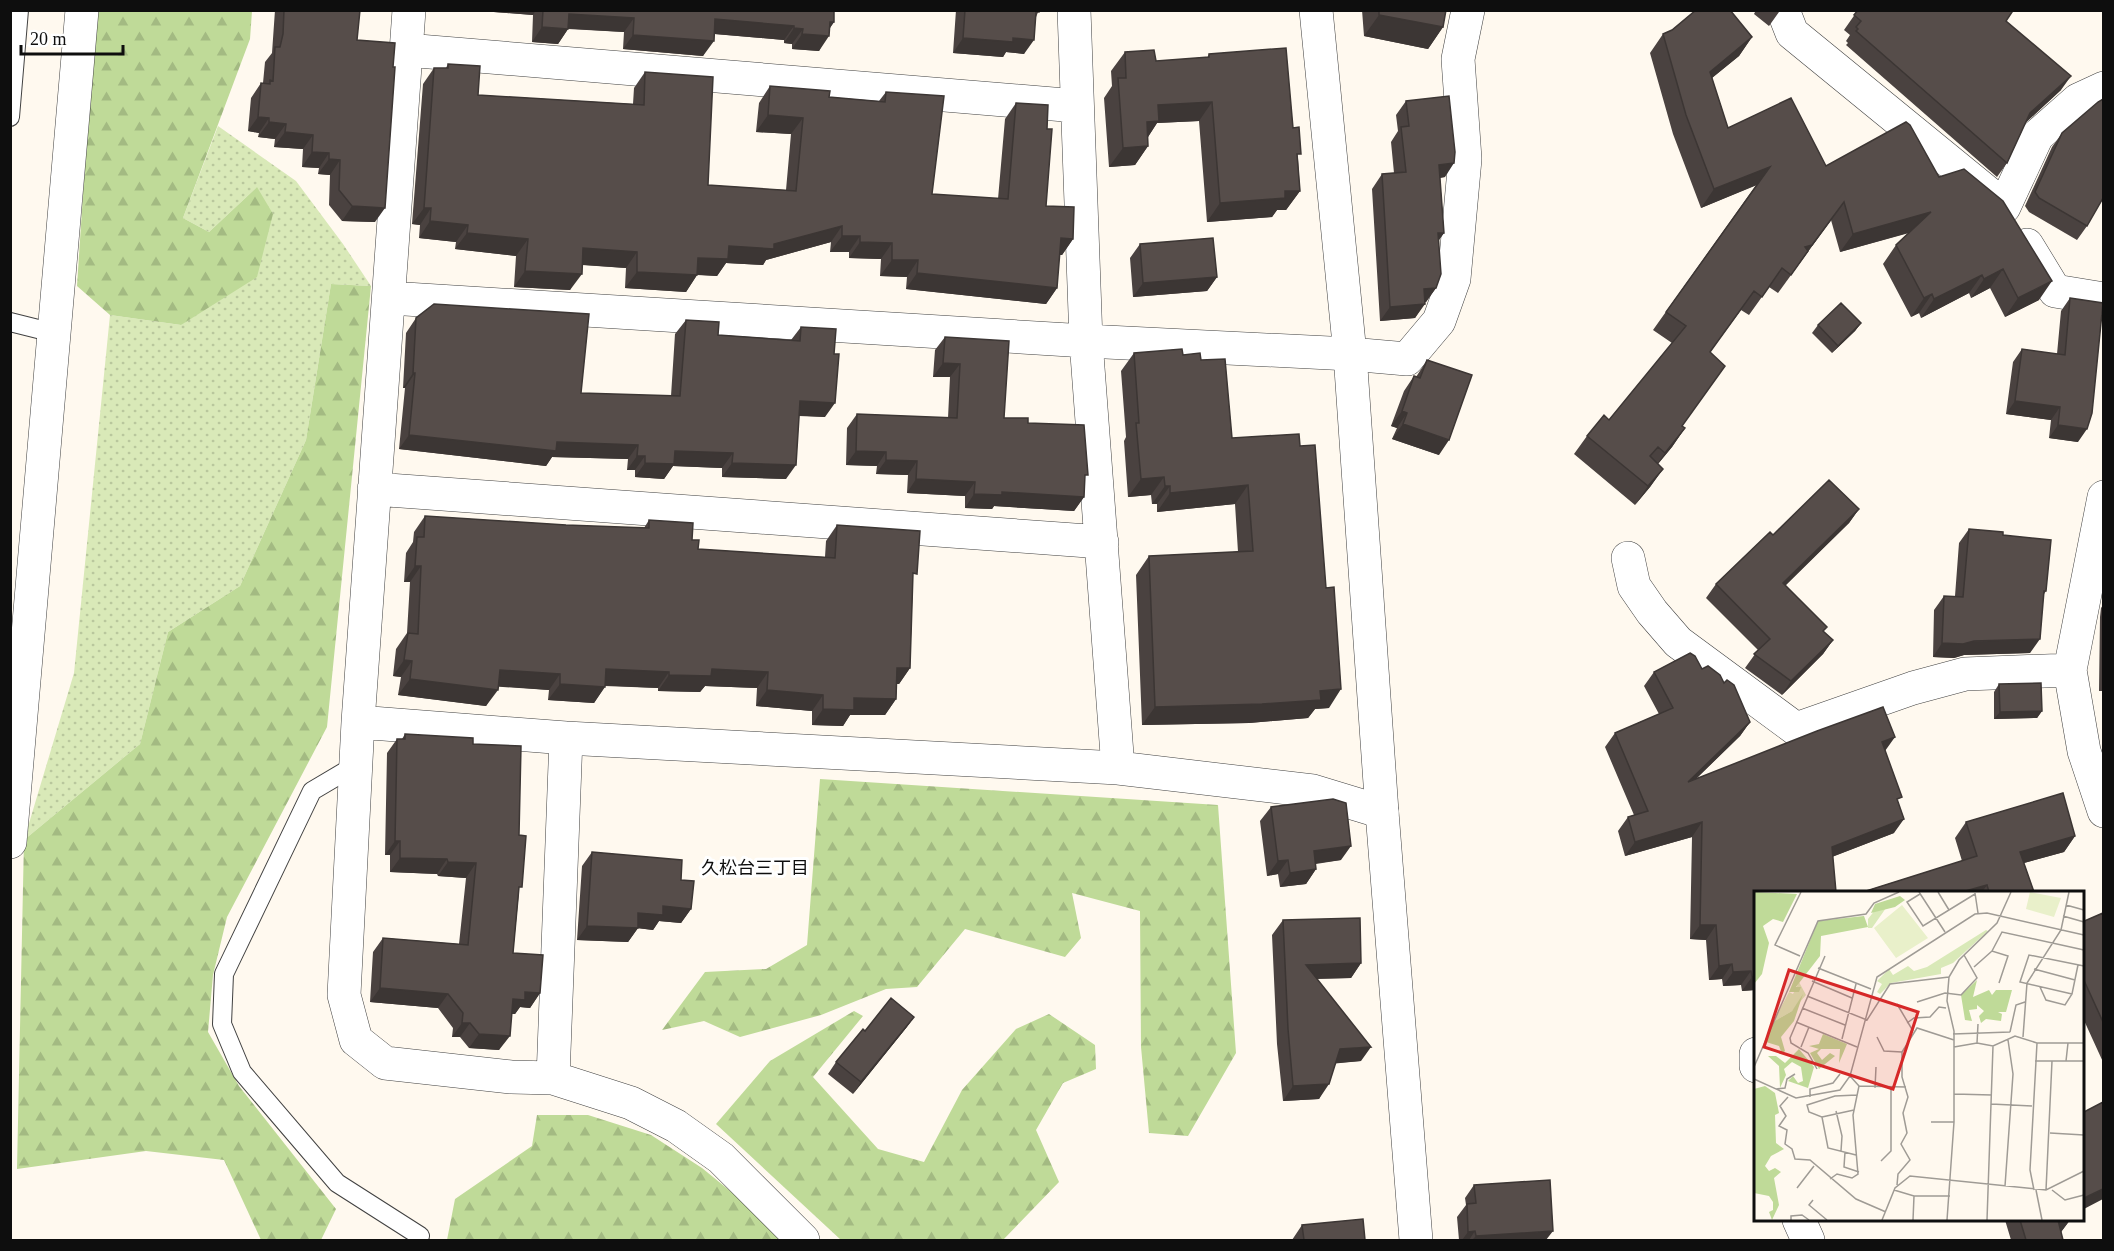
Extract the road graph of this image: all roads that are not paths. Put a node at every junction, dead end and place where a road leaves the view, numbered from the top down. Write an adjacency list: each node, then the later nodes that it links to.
1 (19, 10): 8 (lane)
2 (82, 10): 18 (street)
3 (409, 10): 9 (street)
4 (1074, 10): 12 (street)
5 (1316, 10): 20 (street)
6 (1468, 10): 20 (street)
7 (1783, 10): 14 (street)
8 (13, 48): 11 (lane)
9 (406, 50): 12 (street); 15 (street)
10 (2103, 88): 14 (street)
11 (12, 92): 13 (lane)
12 (1077, 106): 19 (street)
13 (10, 117)
14 (2004, 207): 16 (street)
15 (389, 298): 19 (street); 21 (street)
16 (2103, 299)
17 (10, 322): 18 (lane)
18 (54, 333): 32 (street)
19 (1086, 341): 20 (street); 23 (street)
20 (1350, 354): 31 (street)
21 (374, 489): 23 (street); 26 (street)
22 (2103, 497): 25 (street)
23 (1102, 542): 29 (street)
24 (1628, 558): 25 (street)
25 (2070, 670): 30 (street)
26 (358, 722): 27 (street); 28 (street)
27 (566, 738): 29 (street); 33 (street)
28 (356, 765): 33 (street); 35 (lane)
29 (1118, 768): 31 (street)
30 (2103, 811)
31 (1382, 812): 37 (street)
32 (10, 842)
33 (553, 1078): 36 (street)
34 (1799, 1221): 38 (street)
35 (420, 1236)
36 (803, 1240)
37 (1416, 1240)
38 (1808, 1240)

